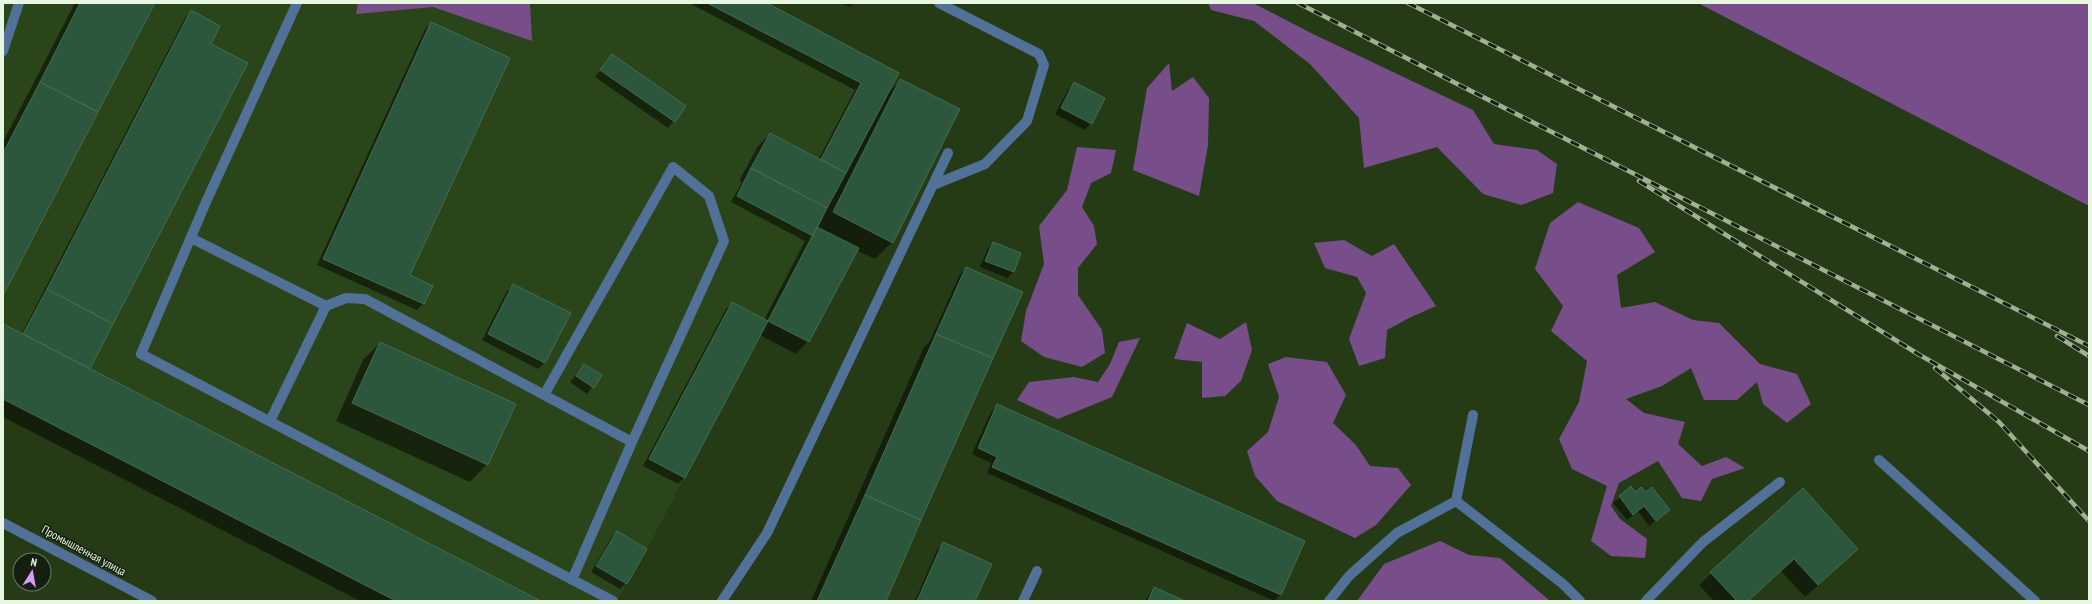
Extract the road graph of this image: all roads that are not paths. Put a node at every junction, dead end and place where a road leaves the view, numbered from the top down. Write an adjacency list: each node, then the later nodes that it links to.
1 (19, 3): 4 (street)
2 (297, 3): 7 (street)
3 (940, 3): 6 (street)
4 (3, 51)
5 (948, 153): 6 (street)
6 (933, 185): 21 (street)
7 (191, 238): 8 (street); 11 (street)
8 (326, 306): 9 (street); 11 (street)
9 (544, 395): 12 (street); 12 (street)
10 (1473, 415): 15 (street)
11 (270, 422): 18 (street)
12 (632, 442): 18 (street)
13 (1879, 460): 26 (street)
14 (1780, 482): 25 (street)
15 (1456, 501): 23 (street); 24 (street)
16 (3, 523): 19 (street, Промышленная улица)
17 (1037, 571): 22 (street)
18 (572, 580): 20 (street)
19 (152, 601)
20 (613, 601)
21 (722, 601)
22 (1023, 601)
23 (1330, 601)
24 (1580, 601)
25 (1646, 601)
26 (2035, 601)

